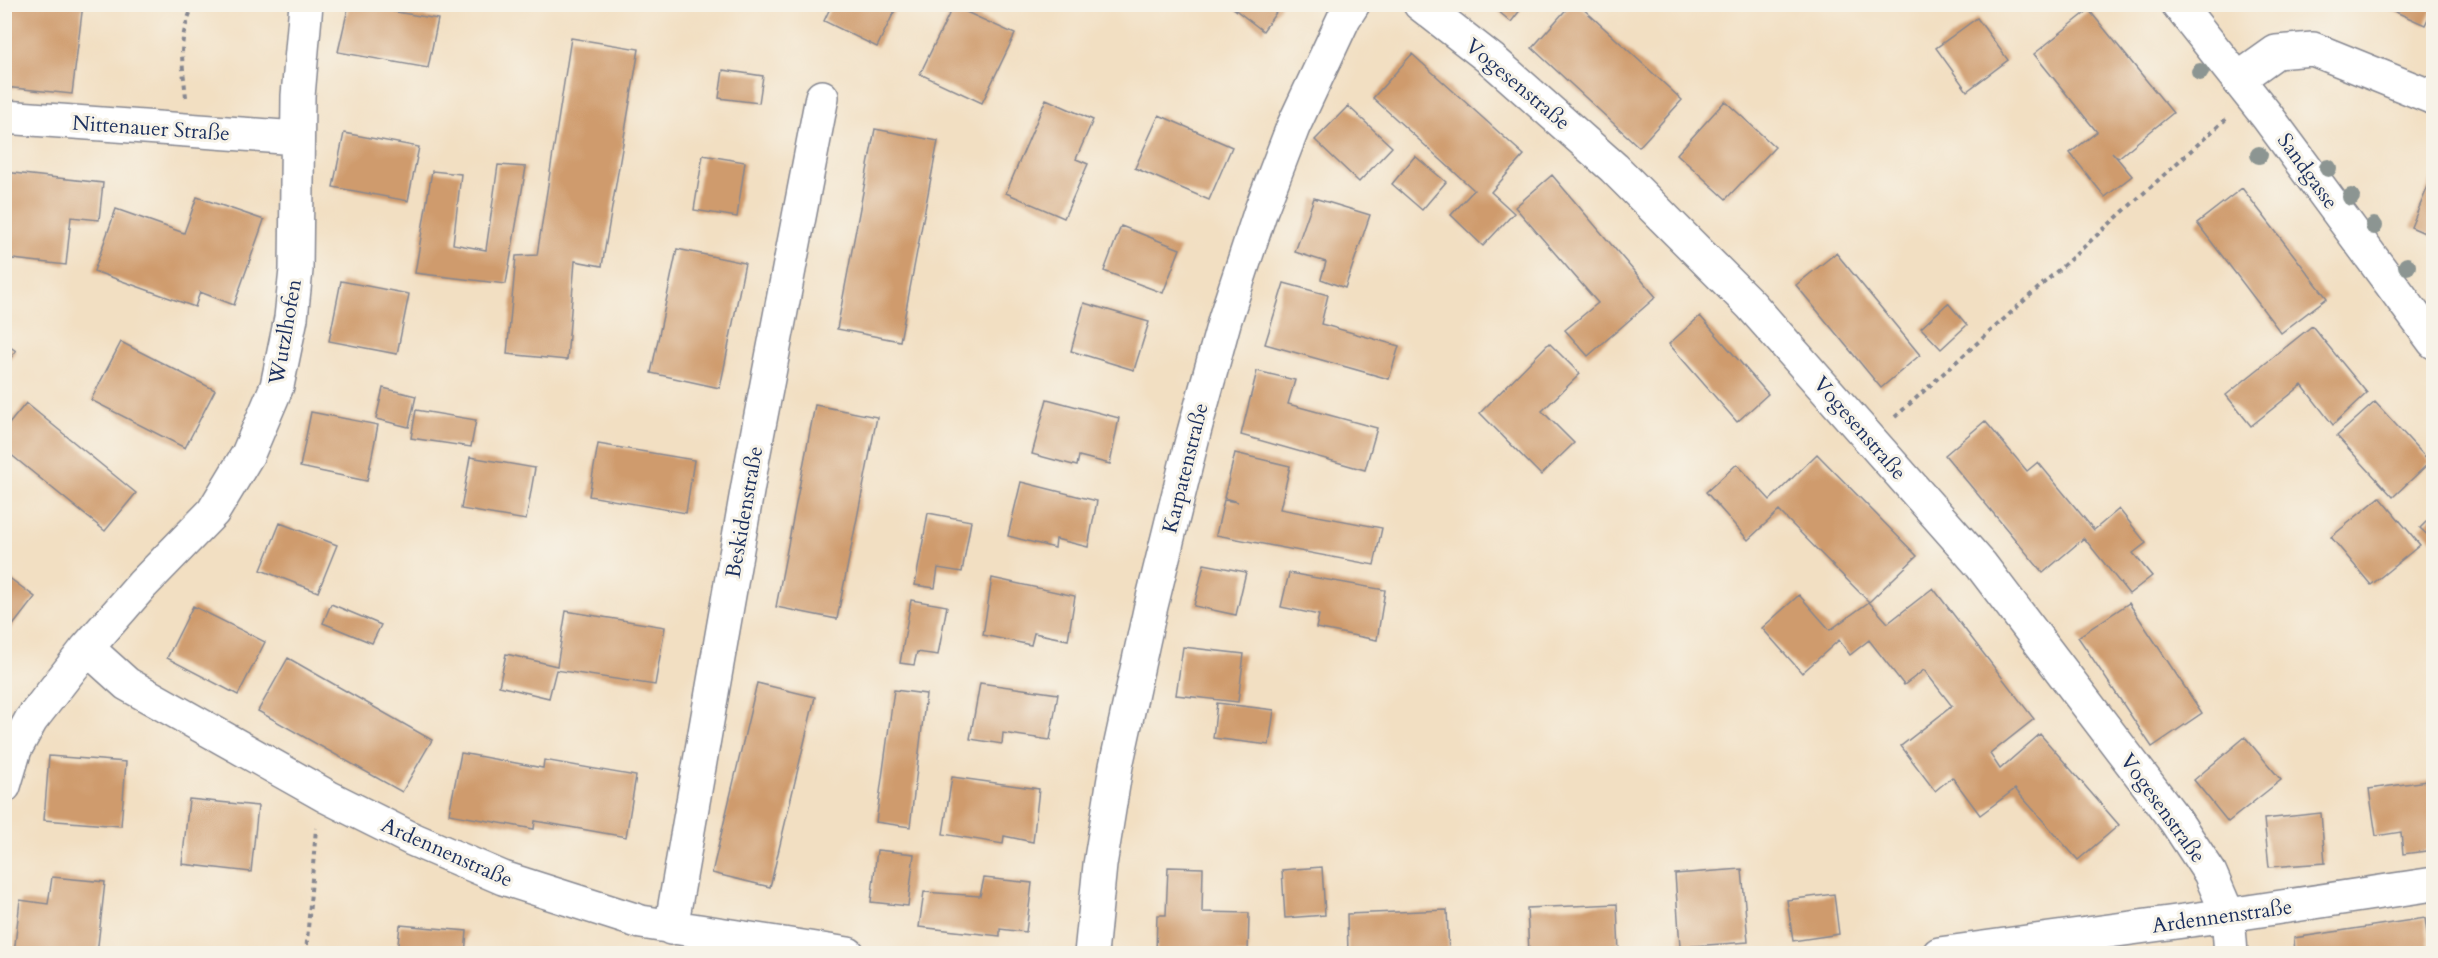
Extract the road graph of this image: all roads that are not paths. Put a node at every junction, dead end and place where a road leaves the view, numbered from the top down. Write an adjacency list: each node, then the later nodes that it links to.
1 (306, 4): 9 (street, Wutzlhofen)
2 (1353, 4): 17 (street, Karpatenstraße)
3 (1420, 4): 14 (street, Vogesenstraße)
4 (2178, 4): 5 (street, Sandgasse)
5 (2244, 88): 7 (street); 10 (street, Sandgasse)
6 (822, 97): 15 (street, Beskidenstraße)
7 (2433, 98)
8 (4, 117): 9 (street, Nittenauer Straße)
9 (297, 138): 11 (street, Wutzlhofen)
10 (2433, 342)
11 (87, 648): 12 (street, Wutzlhofen); 15 (street, Ardennenstraße)
12 (4, 786)
13 (2433, 884): 14 (street, Ardennenstraße)
14 (2228, 915): 18 (street, Ardennenstraße); 19 (street, Vogesenstraße)
15 (671, 928): 16 (street, Ardennenstraße)
16 (848, 954)
17 (1091, 954)
18 (1940, 954)
19 (2231, 954)

